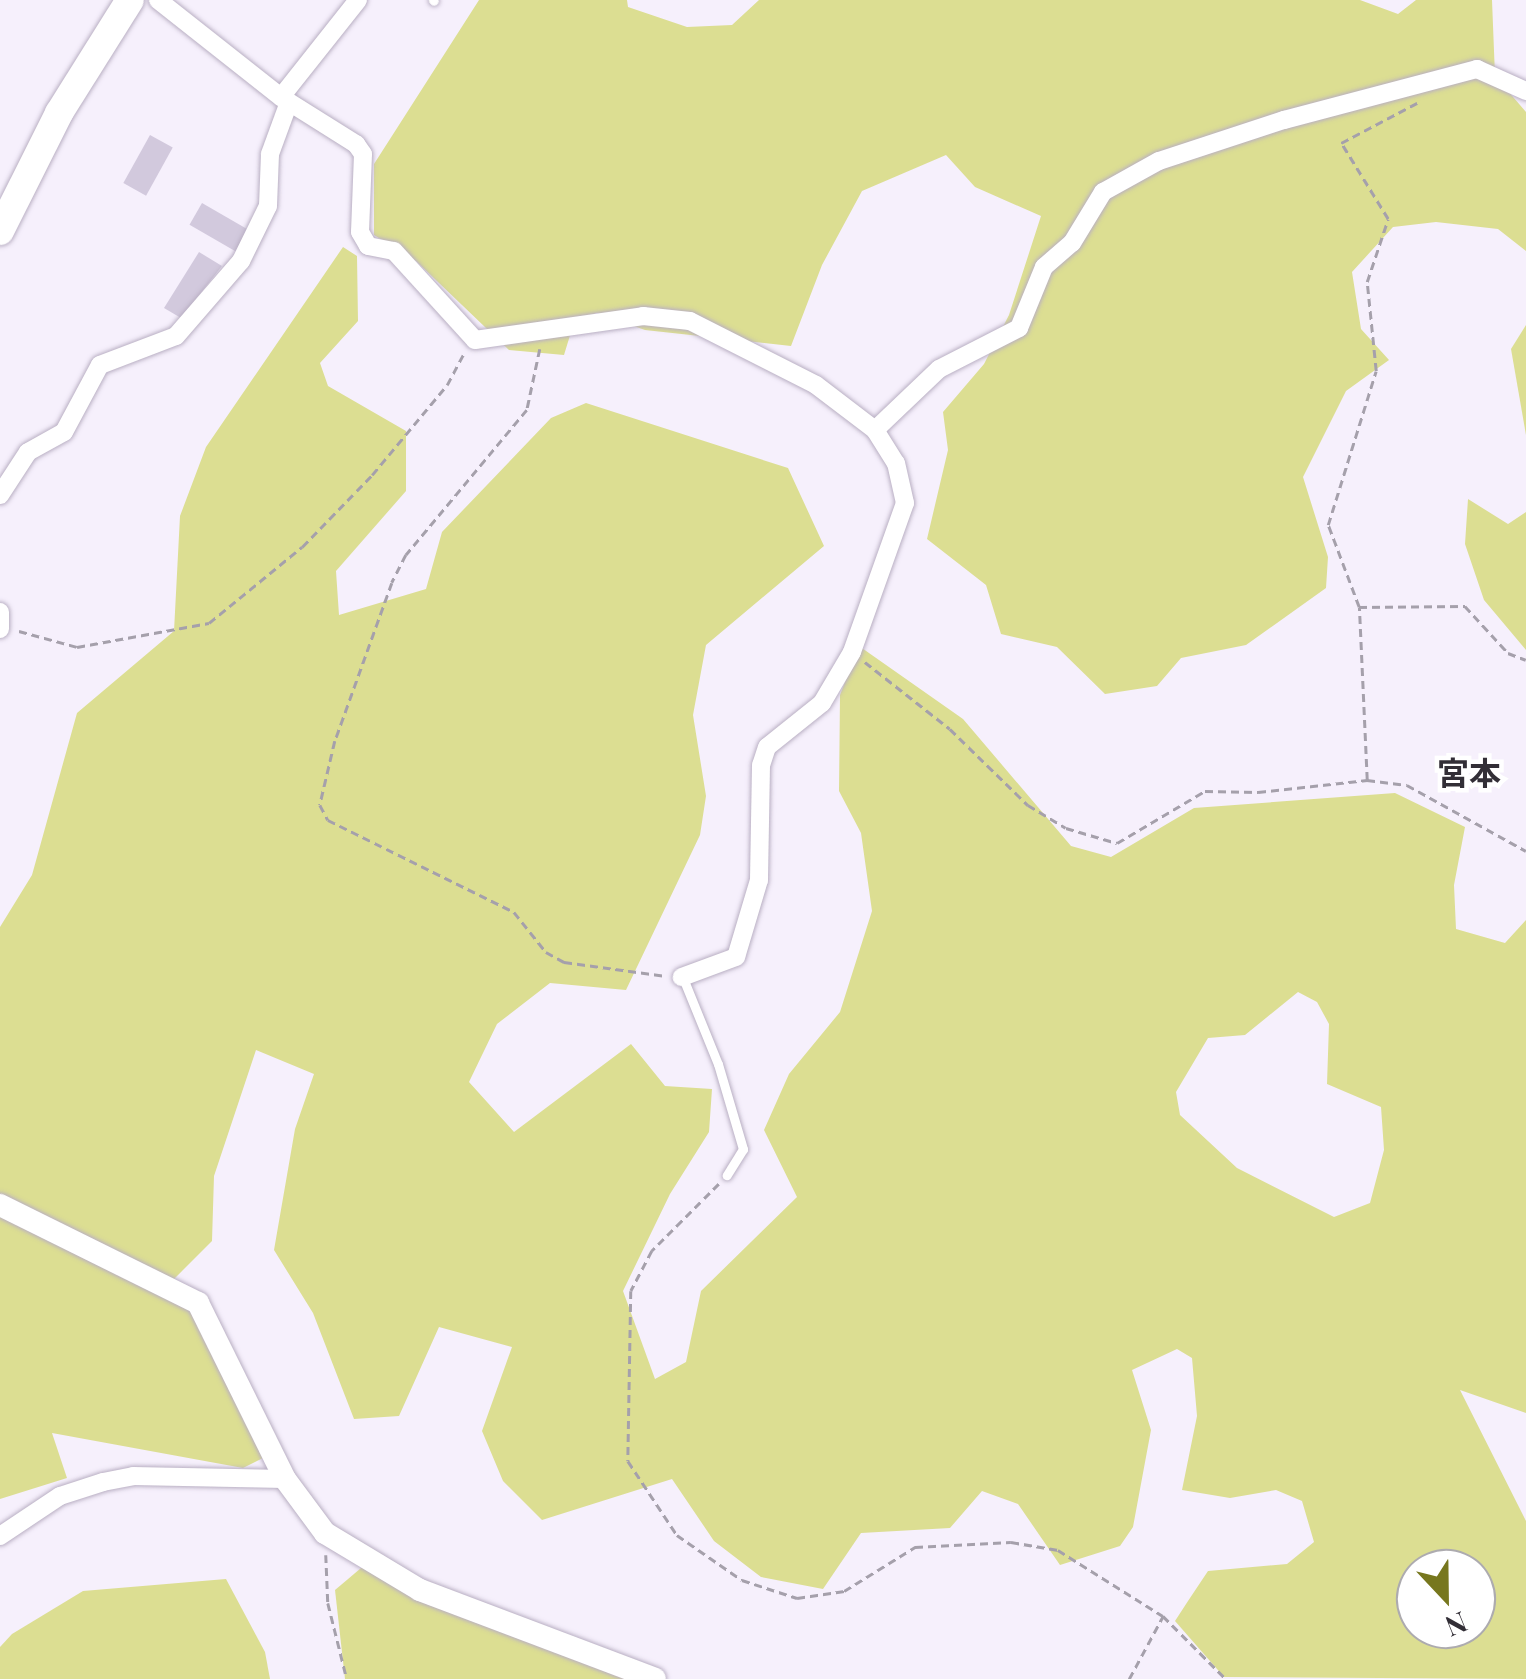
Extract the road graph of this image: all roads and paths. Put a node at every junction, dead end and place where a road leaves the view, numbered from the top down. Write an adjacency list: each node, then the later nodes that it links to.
1 (130, 0): 7 (main road)
2 (158, 0): 5 (street)
3 (358, 0): 5 (street)
4 (1526, 90): 10 (street)
5 (285, 99): 9 (street); 11 (street)
6 (1420, 101): 12 (path)
7 (0, 231)
8 (545, 329): 9 (street); 10 (street); 18 (path)
9 (475, 340): 13 (path)
10 (874, 430): 14 (street)
11 (0, 495)
12 (1359, 607): 15 (path); 16 (path)
13 (1, 622)
14 (852, 652): 16 (path); 18 (street)
15 (1526, 660)
16 (1367, 780): 17 (path)
17 (1526, 851)
18 (682, 977): 19 (lane)
19 (727, 1175): 24 (path)
20 (0, 1205): 21 (street)
21 (285, 1479): 22 (street); 23 (street)
22 (325, 1533): 25 (path); 26 (street)
23 (0, 1536)
24 (1162, 1616): 27 (path); 28 (path)
25 (347, 1679)
26 (655, 1679)
27 (1129, 1679)
28 (1226, 1679)

